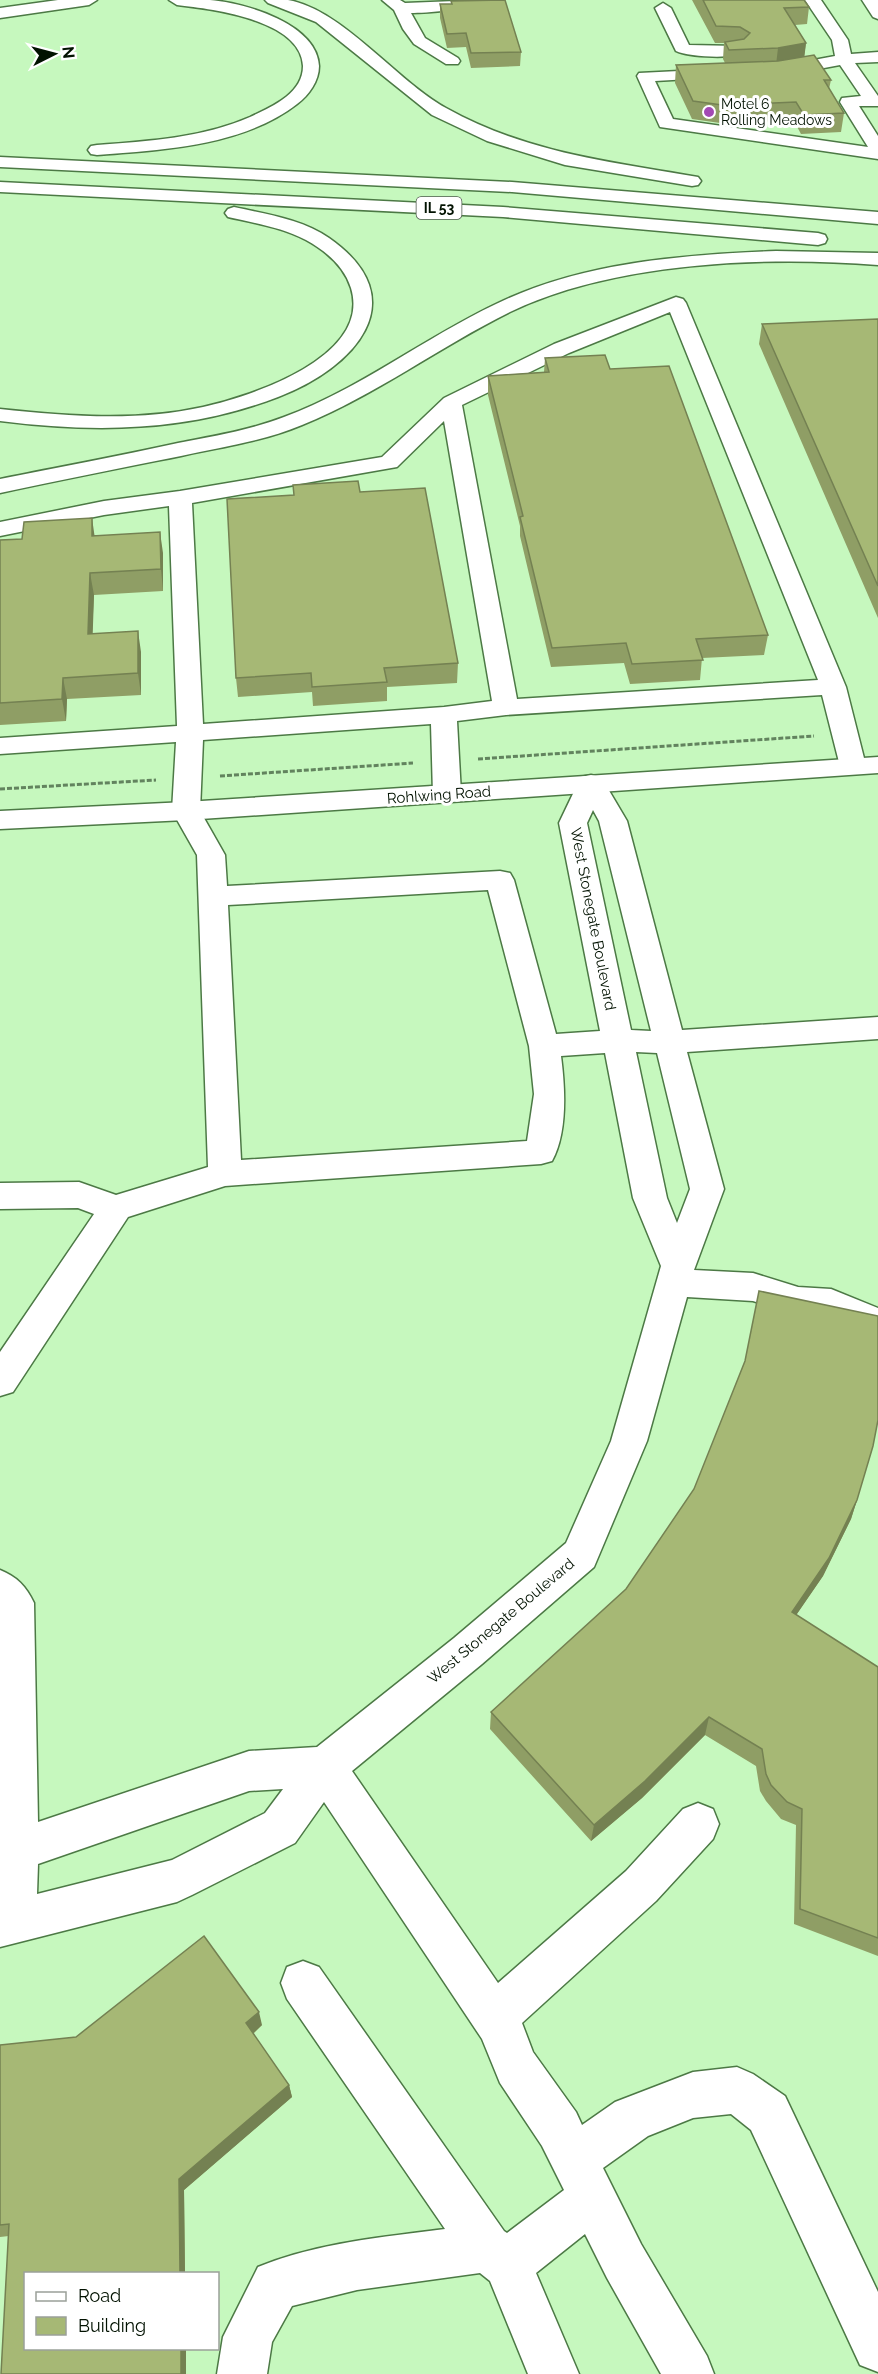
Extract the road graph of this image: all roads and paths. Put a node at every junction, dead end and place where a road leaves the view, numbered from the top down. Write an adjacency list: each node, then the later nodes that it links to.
1 (89, 0): 9 (main road)
2 (177, 0): 20 (main road)
3 (273, 0): 22 (main road)
4 (473, 0): 7 (main road)
5 (813, 0): 14 (main road)
6 (872, 0): 10 (main road)
7 (395, 4): 15 (main road)
8 (663, 8): 11 (main road)
9 (0, 14)
10 (878, 14)
11 (753, 50)
12 (802, 52): 14 (main road)
13 (878, 57): 14 (main road)
14 (844, 58): 17 (main road); 18 (main road)
15 (452, 61)
16 (740, 73): 19 (main road)
17 (764, 73)
18 (875, 101): 19 (main road)
19 (878, 152)
20 (0, 156)
21 (0, 162): 26 (main road, IL 53)
22 (714, 183)
23 (0, 188): 27 (main road, IL 53); 30 (main road)
24 (814, 196): 25 (main road)
25 (878, 204)
26 (878, 218)
27 (878, 244)
28 (878, 259): 31 (main road)
29 (451, 402): 32 (main road); 34 (main road); 35 (main road)
30 (0, 415)
31 (0, 486)
32 (180, 498): 33 (main road); 37 (main road)
33 (0, 529)
34 (833, 687): 35 (main road); 39 (main road)
35 (506, 707): 36 (main road)
36 (444, 715): 37 (main road); 41 (main road)
37 (190, 732): 38 (main road); 42 (main road)
38 (0, 746)
39 (866, 766): 40 (main road, Rohlwing Road)
40 (591, 783): 41 (main road, Rohlwing Road); 46 (main road, West Stonegate Boulevard); 47 (main road, West Stonegate Boulevard)
41 (447, 794): 42 (main road, Rohlwing Road)
42 (186, 811): 43 (main road, Rohlwing Road); 44 (main road)
43 (0, 820)
44 (213, 896): 48 (main road); 49 (main road)
45 (878, 1028): 47 (main road)
46 (617, 1041): 47 (main road); 48 (main road); 52 (main road, West Stonegate Boulevard)
47 (669, 1042): 52 (main road, West Stonegate Boulevard)
48 (544, 1047): 49 (main road)
49 (225, 1174): 51 (main road)
50 (0, 1196): 51 (main road)
51 (116, 1208): 54 (main road)
52 (676, 1274): 53 (main road); 56 (main road, West Stonegate Boulevard)
53 (878, 1323)
54 (0, 1381)
55 (0, 1588): 58 (main road)
56 (325, 1767): 58 (main road); 59 (main road, West Stonegate Boulevard); 61 (main road)
57 (698, 1824): 61 (main road)
58 (8, 1854): 59 (main road)
59 (7, 1923)
60 (303, 1983): 63 (main road)
61 (494, 2017): 62 (main road)
62 (584, 2179): 63 (main road); 64 (main road); 67 (main road)
63 (497, 2256): 65 (main road); 66 (main road)
64 (878, 2347)
65 (242, 2374)
66 (554, 2374)
67 (689, 2374)

